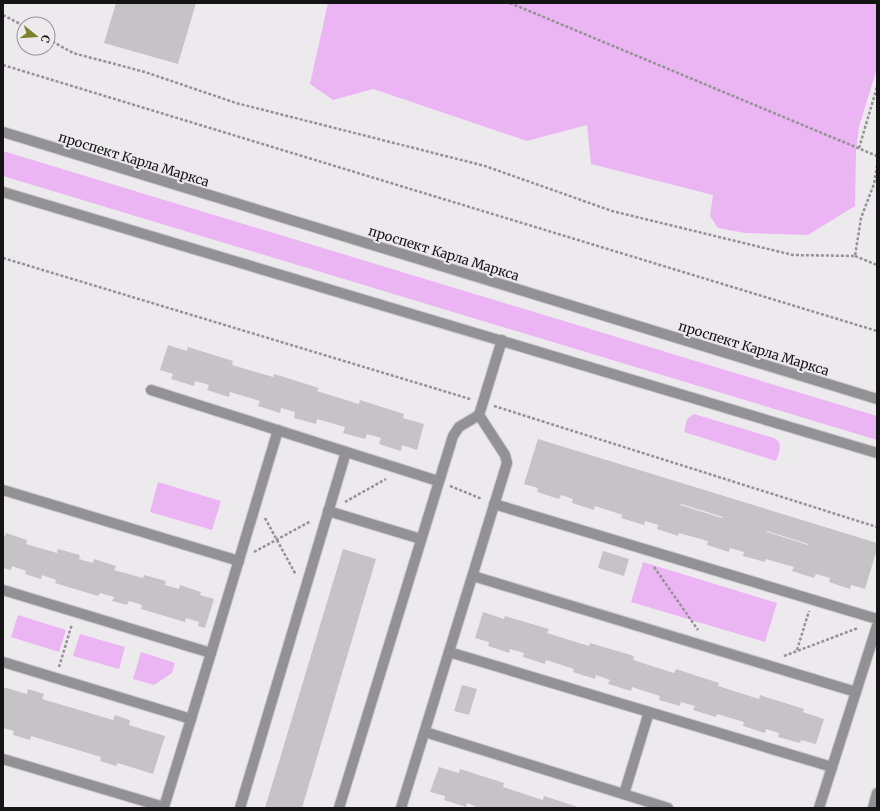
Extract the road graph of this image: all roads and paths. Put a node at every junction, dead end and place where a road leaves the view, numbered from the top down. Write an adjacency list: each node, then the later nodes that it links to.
1 (510, 3): 8 (path)
2 (3, 15): 3 (path)
3 (16, 22)
4 (56, 44): 12 (path)
5 (3, 66): 15 (path)
6 (877, 87): 8 (path)
7 (3, 132): 18 (street, проспект Карла Маркса)
8 (859, 148): 9 (path)
9 (877, 156)
10 (877, 166): 12 (path)
11 (3, 192): 16 (street)
12 (855, 256): 14 (path)
13 (3, 258): 19 (path)
14 (877, 265)
15 (877, 331)
16 (502, 340): 19 (street); 23 (street)
17 (151, 390): 21 (street)
18 (877, 399)
19 (482, 402): 20 (street); 29 (path)
20 (479, 415): 24 (street); 27 (street)
21 (278, 430): 22 (street); 26 (street)
22 (346, 452): 24 (street); 28 (street)
23 (877, 453)
24 (438, 481): 27 (path); 30 (street)
25 (3, 490): 32 (street)
26 (256, 502): 32 (street); 35 (path)
27 (494, 504): 31 (street); 33 (street)
28 (328, 511): 30 (street); 35 (street)
29 (877, 527)
30 (421, 539): 57 (street)
31 (641, 548): 36 (street); 41 (path)
32 (238, 561): 43 (street)
33 (473, 576): 41 (street); 44 (street)
34 (3, 590): 37 (street)
35 (304, 592): 56 (street)
36 (813, 600): 38 (street); 42 (path)
37 (76, 612): 43 (street); 47 (path)
38 (877, 619)
39 (862, 626): 42 (path)
40 (877, 626): 48 (street)
41 (711, 648): 46 (street)
42 (797, 651): 46 (path)
43 (211, 652): 50 (street)
44 (449, 652): 49 (street); 51 (street)
45 (3, 662): 47 (street)
46 (763, 664): 48 (street)
47 (56, 678): 50 (street)
48 (856, 692): 53 (street)
49 (649, 712): 53 (street); 55 (street)
50 (191, 719): 52 (street)
51 (425, 732): 55 (street); 58 (street)
52 (3, 759)
53 (832, 767): 60 (street)
54 (877, 793): 61 (street)
55 (624, 794): 59 (street)
56 (240, 808)
57 (339, 808)
58 (401, 808)
59 (668, 808)
60 (818, 808)
61 (873, 808)

